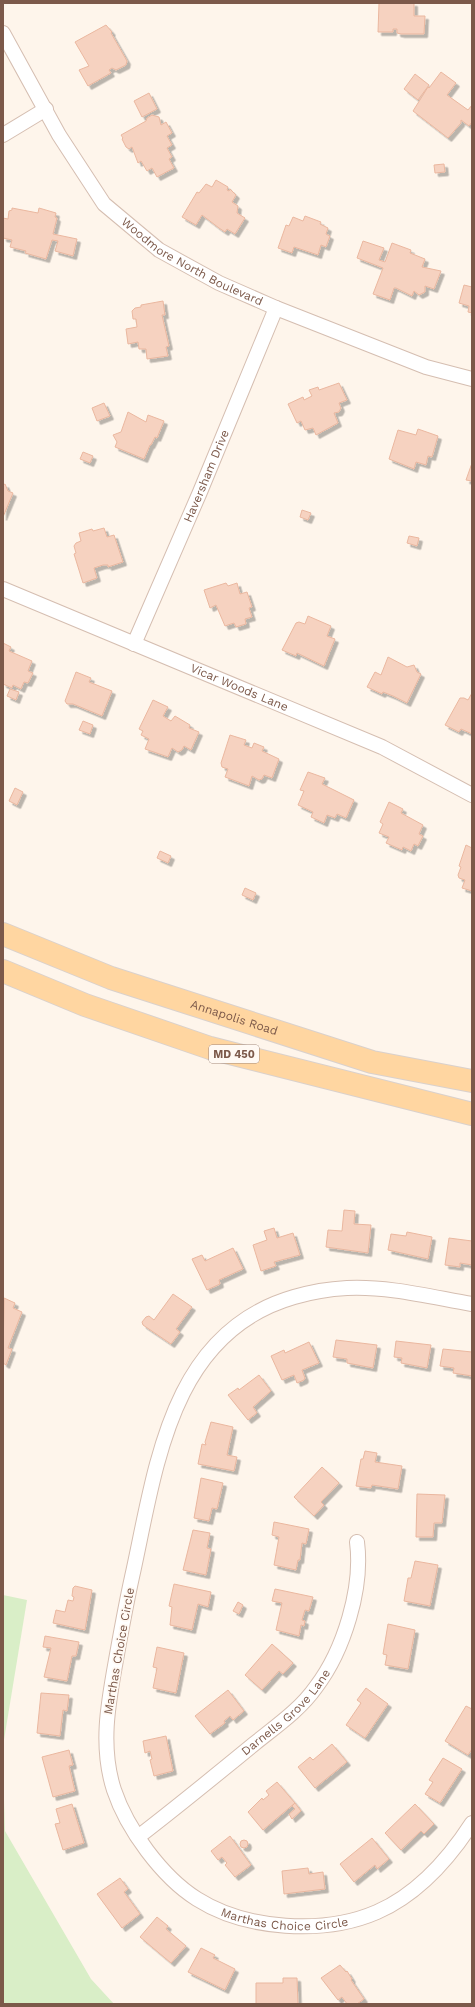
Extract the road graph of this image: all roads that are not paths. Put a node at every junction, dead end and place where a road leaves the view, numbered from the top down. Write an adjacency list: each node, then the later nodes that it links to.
1 (3, 33): 2 (street, Woodmore North Boulevard)
2 (46, 109): 3 (street); 4 (street, Woodmore North Boulevard)
3 (3, 135)
4 (276, 308): 5 (street, Woodmore North Boulevard); 7 (street, Haversham Drive)
5 (472, 379)
6 (3, 589): 7 (street, Vicar Woods Lane)
7 (134, 644): 8 (street, Vicar Woods Lane)
8 (472, 795)
9 (4, 939): 11 (main road, Annapolis Road)
10 (3, 970): 12 (main road, MD 450)
11 (472, 1081)
12 (472, 1114)
13 (472, 1304): 16 (street, Marthas Choice Circle)
14 (357, 1542): 16 (street, Darnells Grove Lane)
15 (472, 1823): 16 (street, Marthas Choice Circle)
16 (138, 1837)

